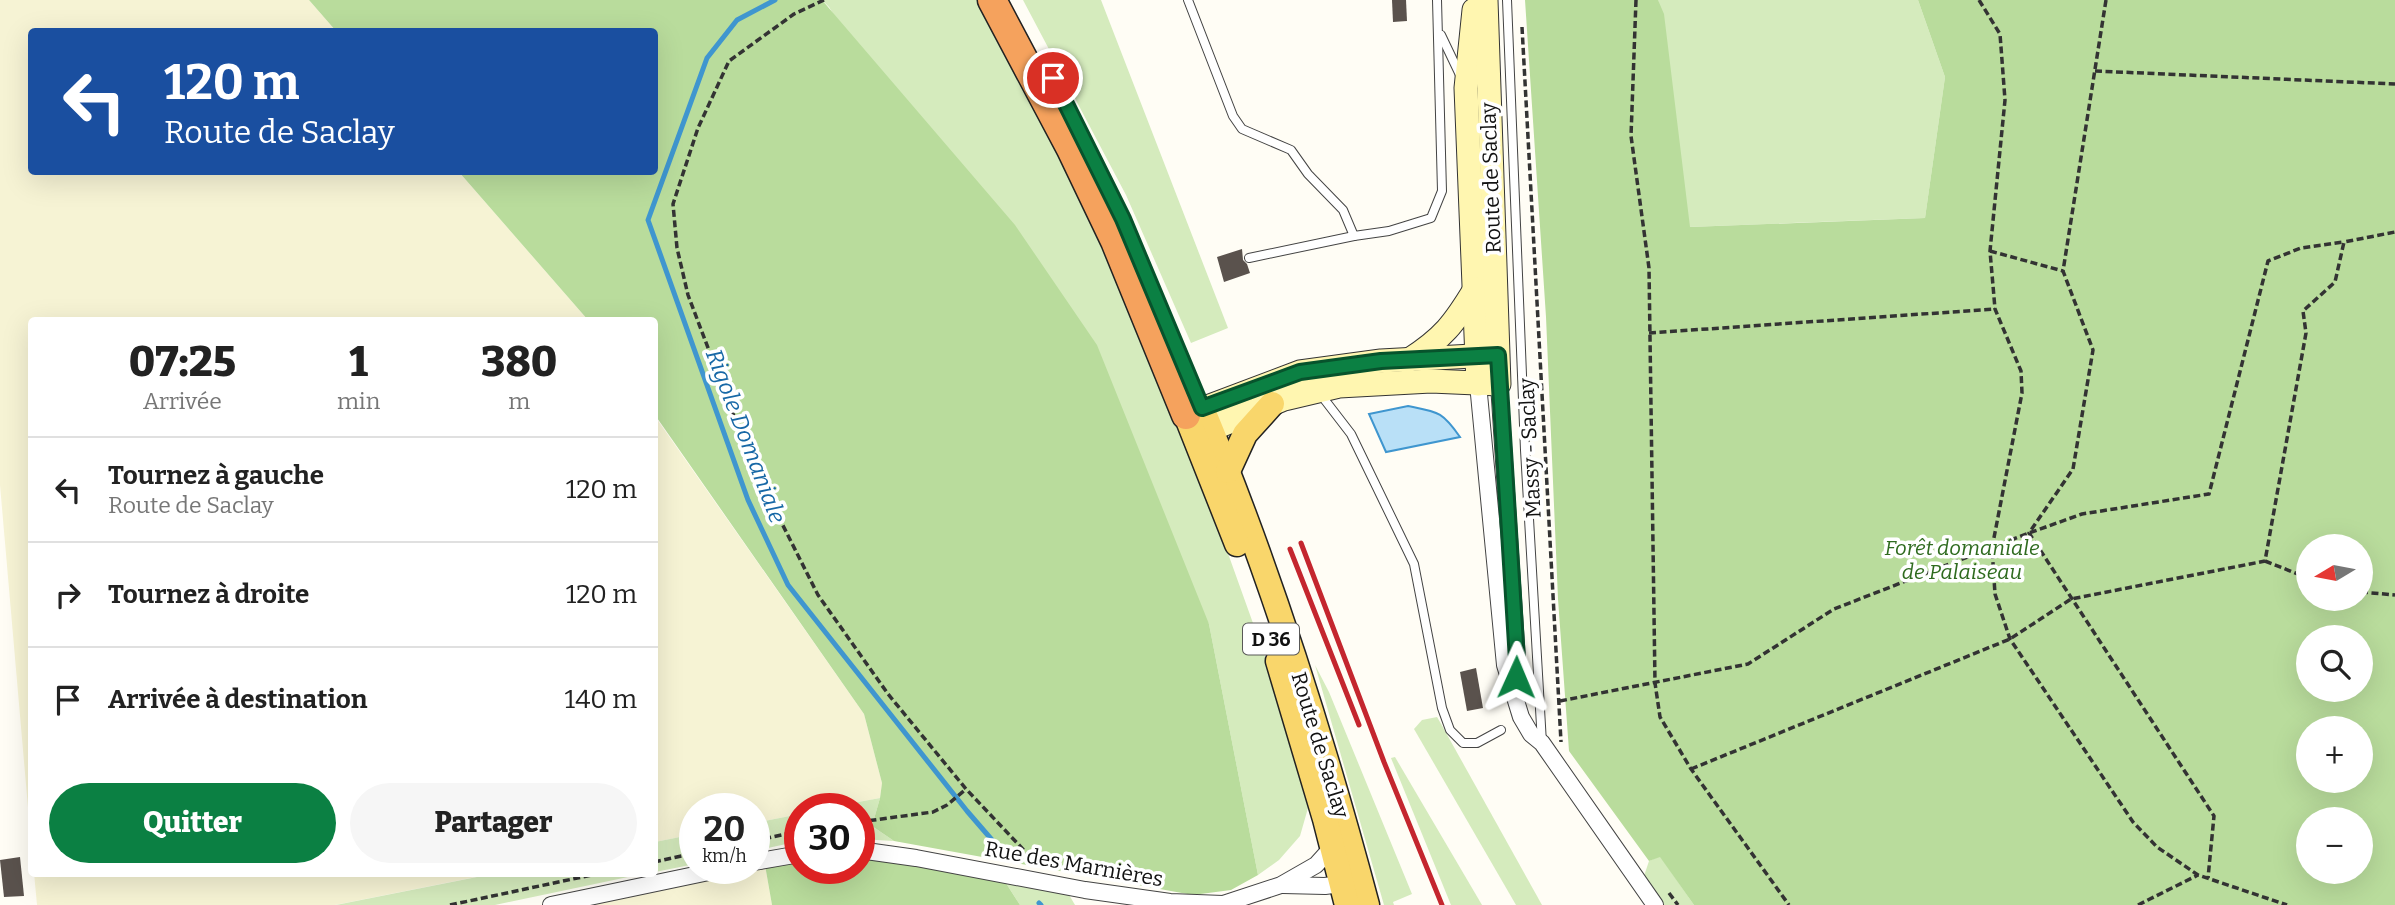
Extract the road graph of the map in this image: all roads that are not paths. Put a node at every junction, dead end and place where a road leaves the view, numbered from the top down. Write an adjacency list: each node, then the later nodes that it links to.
1 (992, 0): 18 (highway)
2 (1011, 0): 18 (highway)
3 (1188, 0): 10 (lane)
4 (1437, 0): 8 (lane)
5 (1475, 0): 9 (main road)
6 (1486, 0): 13 (main road, Route de Saclay)
7 (1507, 0): 21 (lane)
8 (1439, 29): 9 (lane); 10 (lane)
9 (1466, 88): 12 (main road)
10 (1354, 236): 11 (lane)
11 (1249, 258)
12 (1475, 289): 13 (main road); 14 (main road)
13 (1487, 356): 14 (main road); 15 (main road, Route de Saclay)
14 (1409, 360): 18 (main road)
15 (1488, 384): 16 (main road); 21 (street)
16 (1318, 389): 17 (main road); 20 (lane)
17 (1272, 404): 18 (main road); 19 (main road)
18 (1198, 422): 19 (main road, Route de Saclay / D 36); 22 (main road, Route de Saclay / D 36)
19 (1228, 471): 22 (main road, Route de Saclay / D 36)
20 (1501, 730)
21 (1542, 743): 29 (street)
22 (1339, 839): 25 (street, Rue des Marnières); 26 (main road, Route de Saclay / D 36)
23 (875, 852): 25 (street, Rue des Marnières)
24 (679, 878): 27 (street)
25 (1281, 885): 26 (street, Rue des Marnières)
26 (1350, 890): 28 (main road, Route de Saclay / D 36)
27 (551, 905)
28 (1367, 905)
29 (1655, 905)

